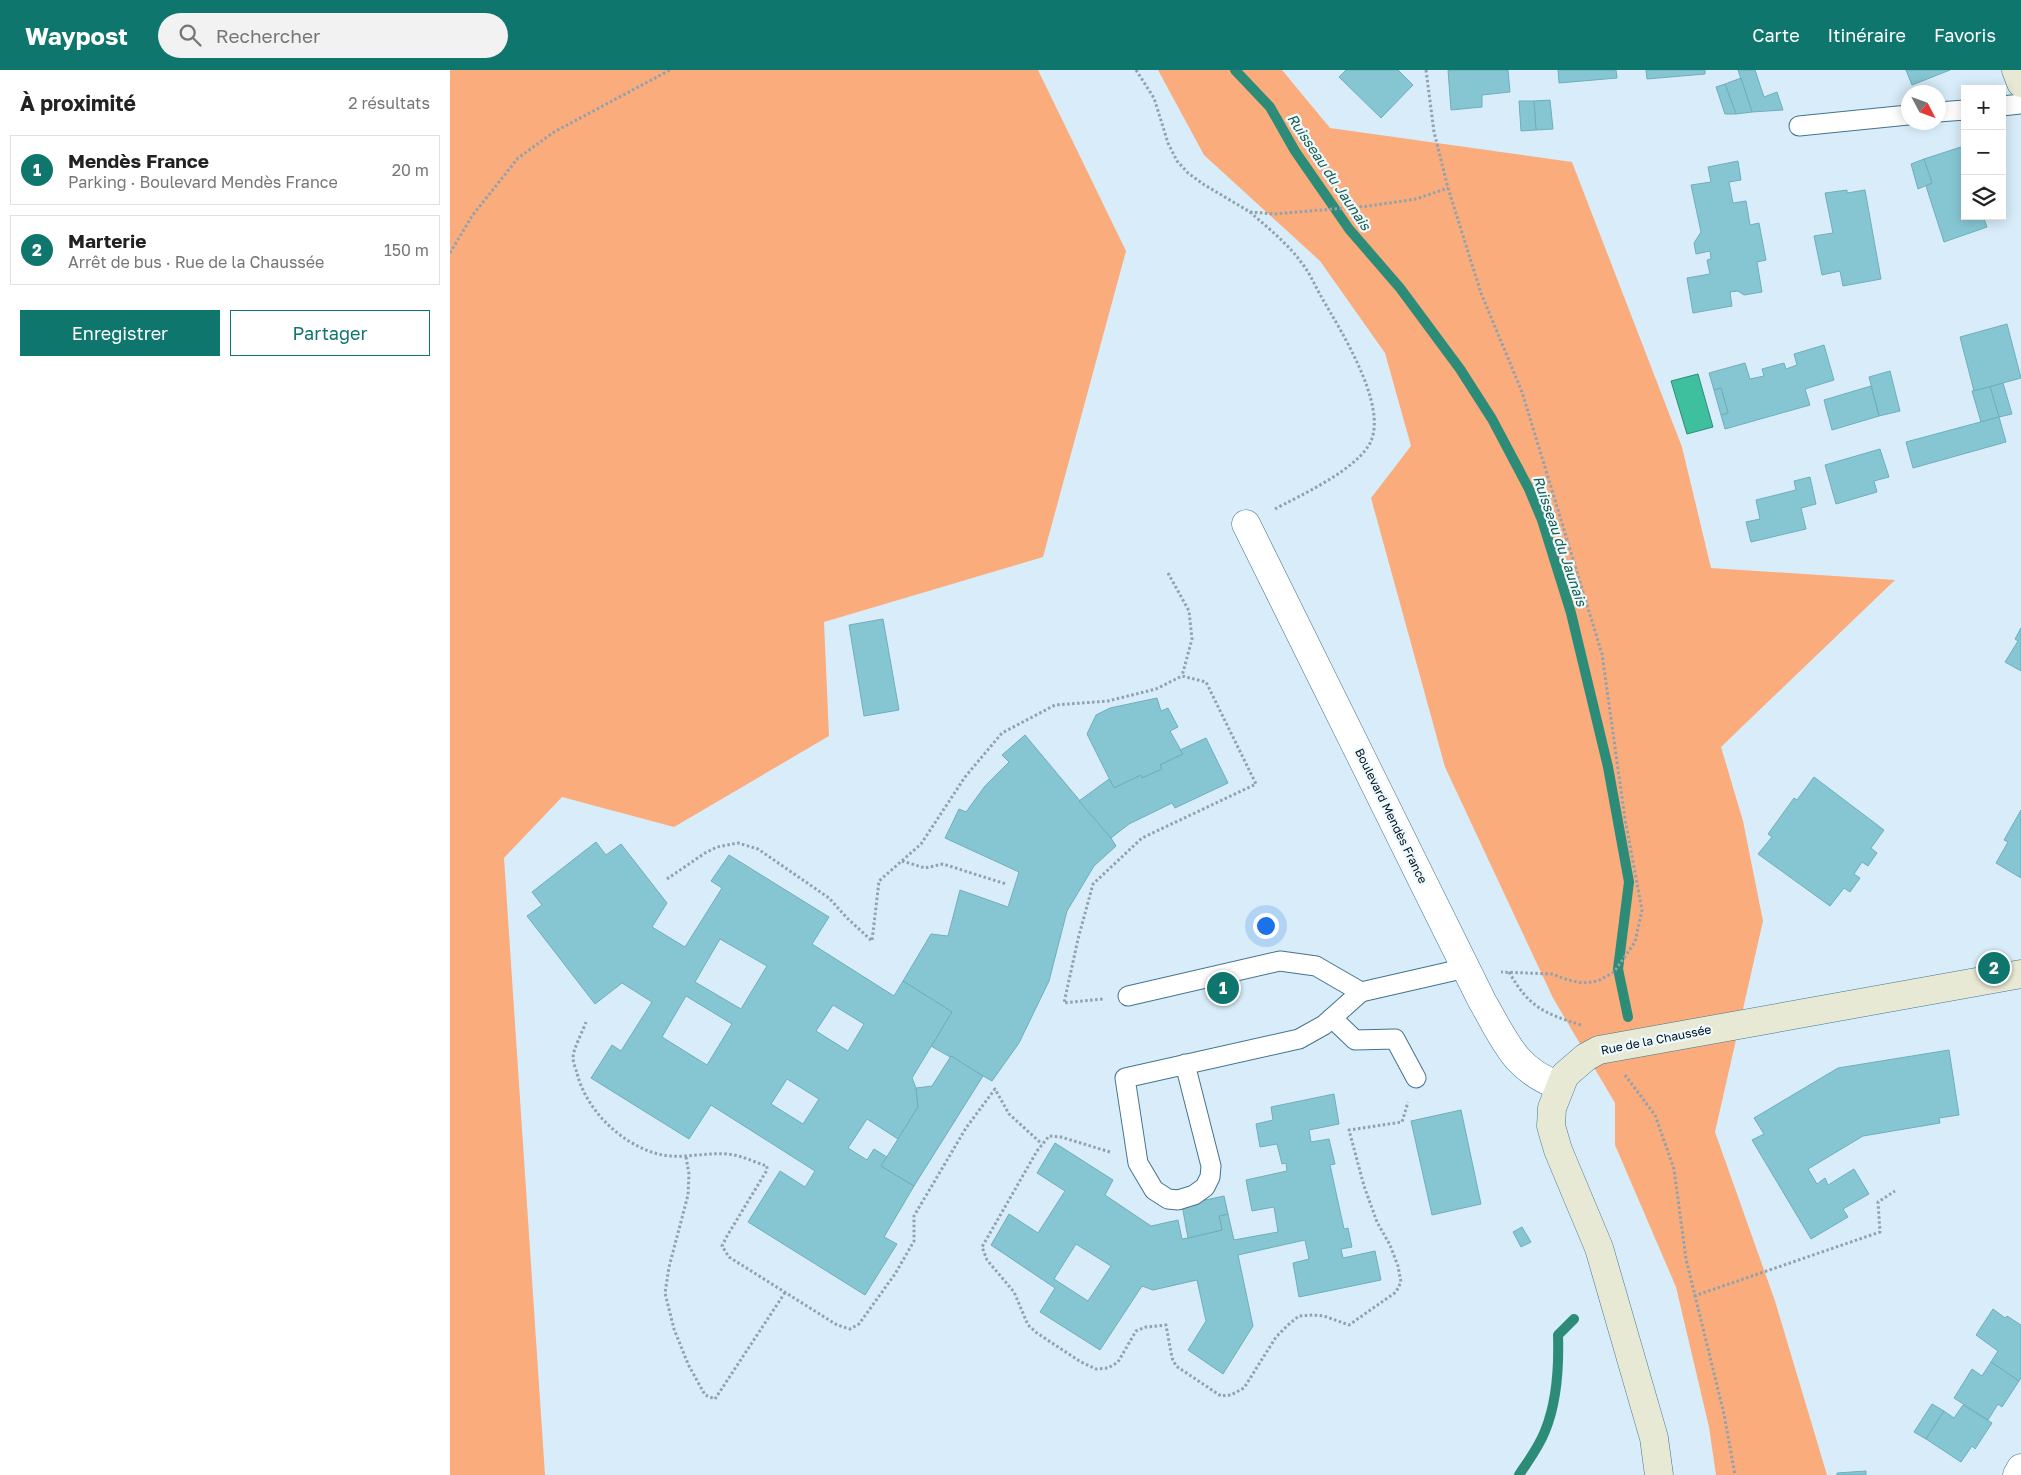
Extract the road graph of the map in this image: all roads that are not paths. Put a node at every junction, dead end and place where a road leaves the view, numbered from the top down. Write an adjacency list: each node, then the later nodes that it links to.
1 (2016, 70): 2 (street)
2 (2021, 83)
3 (2021, 104): 4 (lane)
4 (2006, 106)
5 (1961, 110): 6 (lane)
6 (1946, 111)
7 (1901, 116): 8 (lane)
8 (1799, 126)
9 (1246, 524): 10 (street, Boulevard Mendès France)
10 (1469, 973): 12 (lane); 17 (street, Boulevard Mendès France)
11 (2021, 974): 17 (street, Rue de la Chaussée)
12 (1361, 992): 13 (lane); 14 (lane)
13 (1128, 996)
14 (1332, 1018): 15 (lane); 16 (lane)
15 (1185, 1064): 15 (lane)
16 (1416, 1078)
17 (1560, 1086): 19 (street, Rue de la Chaussée)
18 (2021, 1468): 20 (street)
19 (1659, 1475)
20 (2016, 1475)

